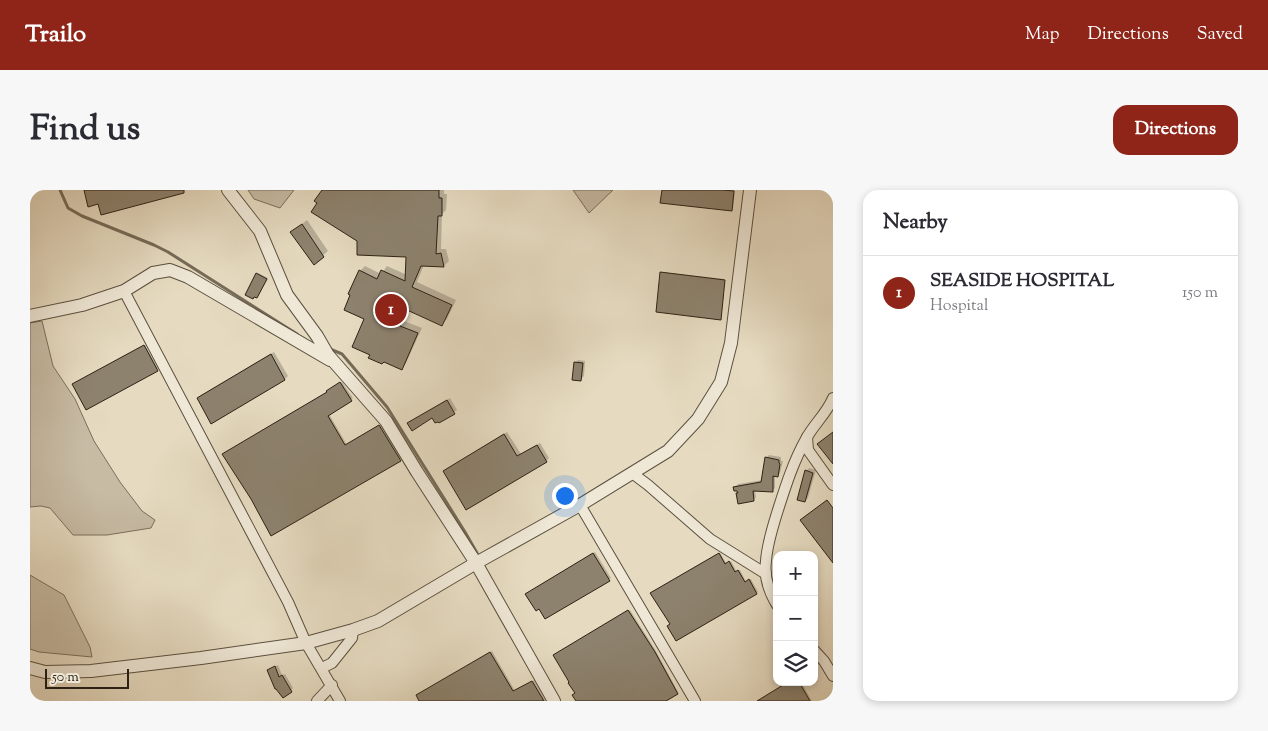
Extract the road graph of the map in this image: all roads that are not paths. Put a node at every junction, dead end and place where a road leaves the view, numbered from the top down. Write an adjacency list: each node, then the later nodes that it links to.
1 (228, 190): 5 (street)
2 (750, 190): 8 (street)
3 (124, 291): 4 (street); 5 (street); 15 (street)
4 (30, 316)
5 (331, 359): 11 (street)
6 (833, 399): 7 (street)
7 (807, 436): 9 (street); 12 (street)
8 (632, 473): 10 (street); 12 (street)
9 (833, 485)
10 (580, 505): 11 (street); 24 (street)
11 (476, 563): 14 (street); 23 (street)
12 (766, 574): 13 (street)
13 (773, 597)
14 (353, 630): 15 (street); 18 (street)
15 (306, 642): 17 (street); 18 (street)
16 (818, 655): 19 (street)
17 (30, 668)
18 (322, 668): 20 (street)
19 (832, 672)
20 (332, 685): 21 (street); 22 (street)
21 (317, 701)
22 (340, 701)
23 (554, 701)
24 (695, 701)

